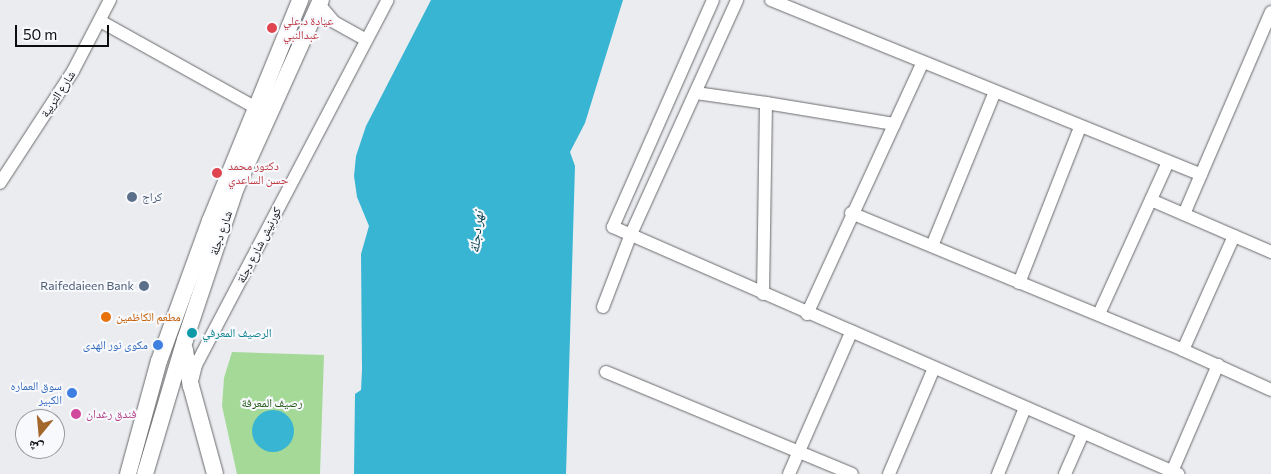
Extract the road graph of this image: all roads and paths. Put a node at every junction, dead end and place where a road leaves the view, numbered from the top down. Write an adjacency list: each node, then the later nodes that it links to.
1 (110, 0): 9 (street, شارع التربية)
2 (300, 0): 15 (main road, شارع دجلة)
3 (388, 0): 10 (street, كورنيش شارع دجلة)
4 (713, 0): 25 (street)
5 (737, 0): 12 (street)
6 (771, 0): 11 (street)
7 (320, 2): 10 (street); 35 (main road, شارع دجلة)
8 (1271, 12): 20 (street)
9 (100, 22): 15 (street); 19 (street, شارع التربية)
10 (366, 40): 40 (street, كورنيش شارع دجلة)
11 (923, 62): 13 (street); 16 (street)
12 (696, 92): 14 (street); 25 (street)
13 (995, 92): 17 (street); 27 (street)
14 (766, 103): 16 (street); 30 (street)
15 (256, 108): 46 (main road, شارع دجلة)
16 (894, 124): 23 (street)
17 (1080, 127): 18 (street); 29 (street)
18 (1168, 162): 20 (street); 22 (street)
19 (5, 163): 21 (street, شارع التربية)
20 (1201, 175): 24 (street)
21 (0, 183)
22 (1151, 200): 24 (street); 33 (street)
23 (851, 212): 27 (street); 32 (street)
24 (1184, 214): 26 (street)
25 (631, 234): 30 (street); 31 (street)
26 (1234, 236): 28 (street); 36 (street)
27 (932, 246): 29 (street)
28 (1271, 252)
29 (1019, 282): 33 (street)
30 (762, 294): 32 (street)
31 (602, 307)
32 (807, 314): 34 (street)
33 (1099, 314): 36 (street)
34 (851, 333): 38 (street); 44 (street)
35 (185, 340): 40 (main road); 47 (main road, شارع دجلة)
36 (1183, 350): 37 (street)
37 (1218, 365): 41 (street); 45 (street)
38 (934, 368): 42 (street); 51 (street)
39 (606, 372): 44 (street)
40 (191, 386): 48 (main road)
41 (1271, 390)
42 (1025, 408): 43 (street); 52 (street)
43 (1083, 433): 45 (street); 53 (street)
44 (799, 451): 49 (street); 50 (street)
45 (1174, 473)
46 (128, 474)
47 (145, 474)
48 (215, 474)
49 (789, 474)
50 (852, 474)
51 (889, 474)
52 (998, 474)
53 (1066, 474)

